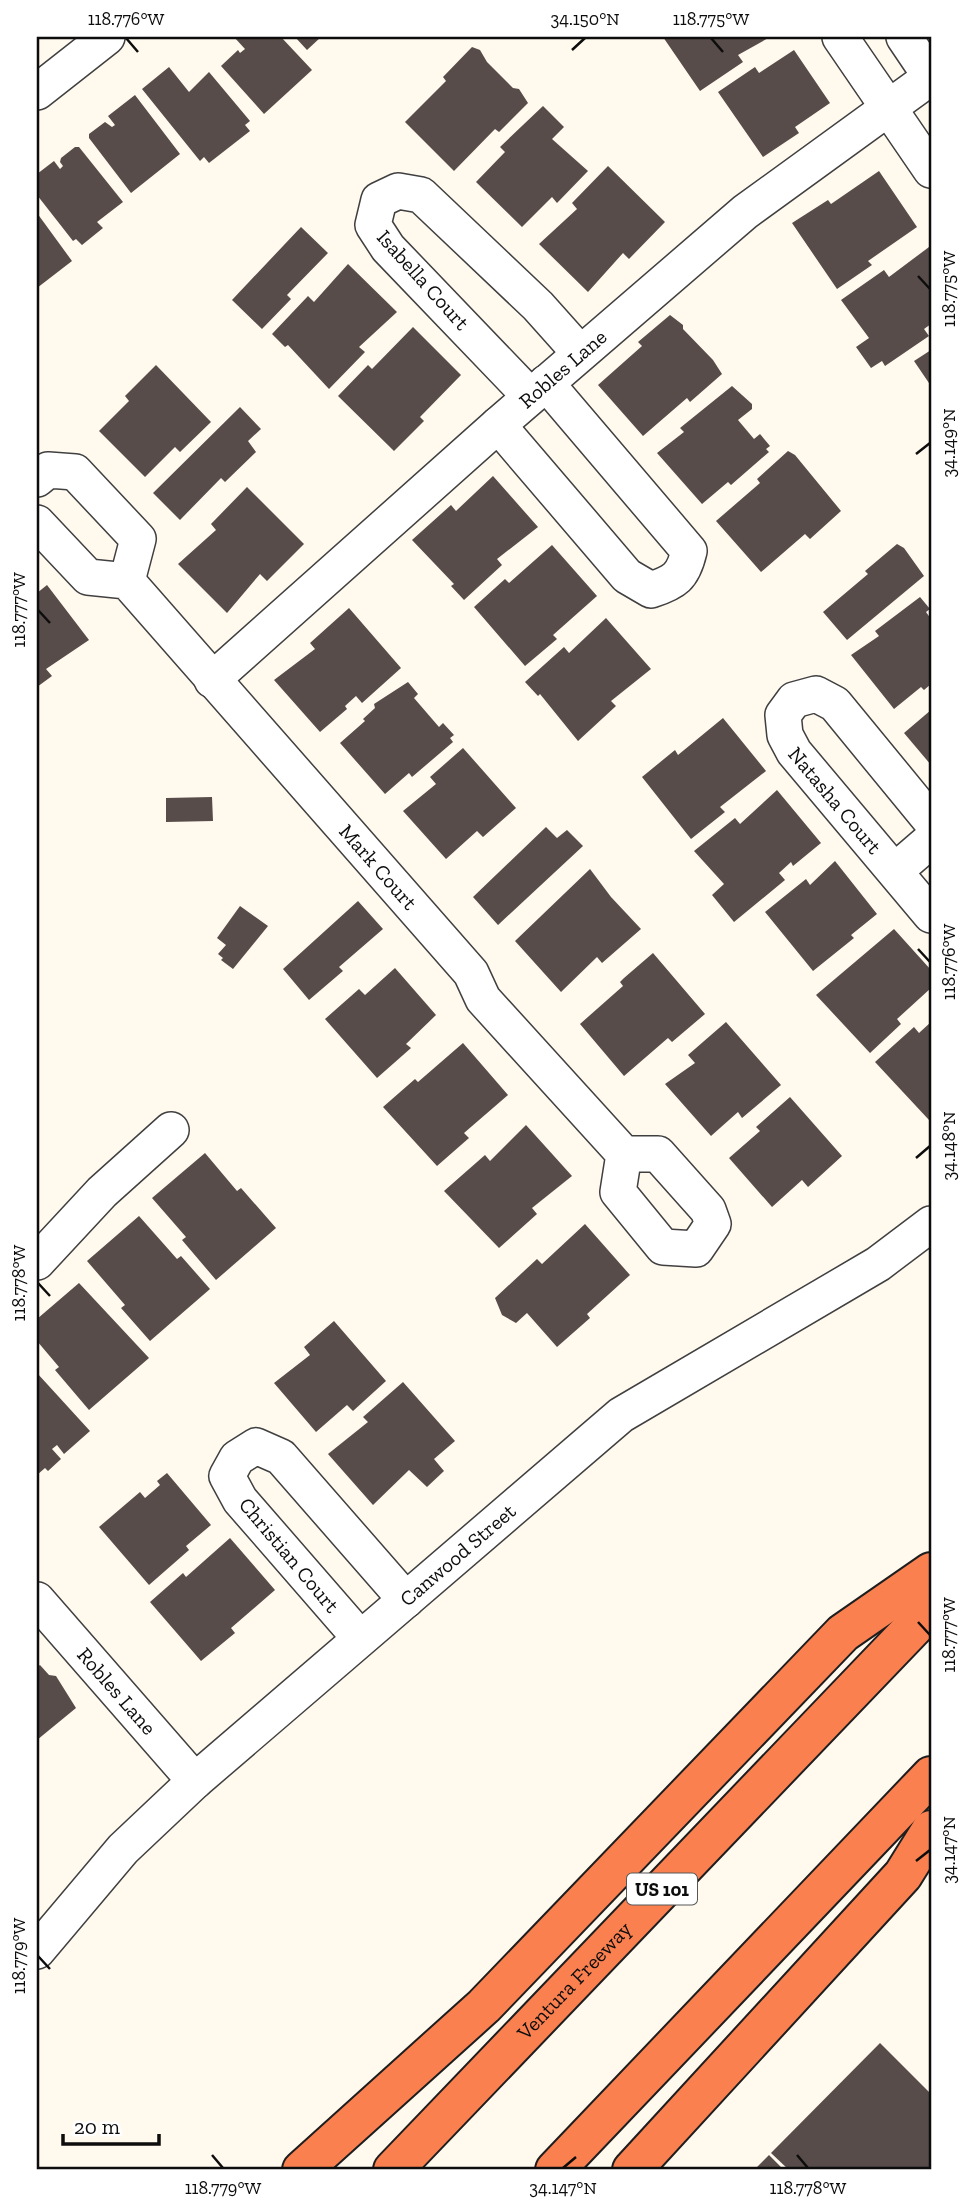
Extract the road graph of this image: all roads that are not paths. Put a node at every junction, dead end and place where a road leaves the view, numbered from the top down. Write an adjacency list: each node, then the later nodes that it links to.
1 (107, 37): 5 (street)
2 (840, 37): 6 (street)
3 (904, 37): 4 (street)
4 (931, 77): 6 (street, Robles Lane)
5 (37, 92)
6 (888, 108): 7 (street); 8 (street, Robles Lane)
7 (931, 170)
8 (580, 354): 9 (street, Robles Lane); 9 (street, Isabella Court)
9 (538, 390): 10 (street, Robles Lane); 10 (street, Isabella Court)
10 (498, 425): 14 (street, Robles Lane)
11 (37, 479): 13 (street)
12 (37, 523): 13 (street)
13 (127, 581): 14 (street, Mark Court)
14 (212, 680): 20 (street, Mark Court)
15 (931, 821): 17 (street, Natasha Court)
16 (931, 840): 17 (street)
17 (895, 871): 18 (street, Natasha Court)
18 (931, 915)
19 (171, 1130): 22 (street)
20 (624, 1154)
21 (931, 1224): 25 (street, Canwood Street)
22 (37, 1262)
23 (931, 1572): 32 (highway)
24 (37, 1600): 29 (street, Robles Lane)
25 (406, 1600): 27 (street, Canwood Street); 27 (street, Christian Court)
26 (931, 1609): 33 (highway, Ventura Freeway / US 101)
27 (360, 1638): 29 (street, Canwood Street)
28 (931, 1776): 34 (highway)
29 (195, 1781): 31 (street, Canwood Street)
30 (931, 1830): 35 (highway)
31 (37, 1951)
32 (302, 2170)
33 (393, 2170)
34 (555, 2170)
35 (632, 2170)

